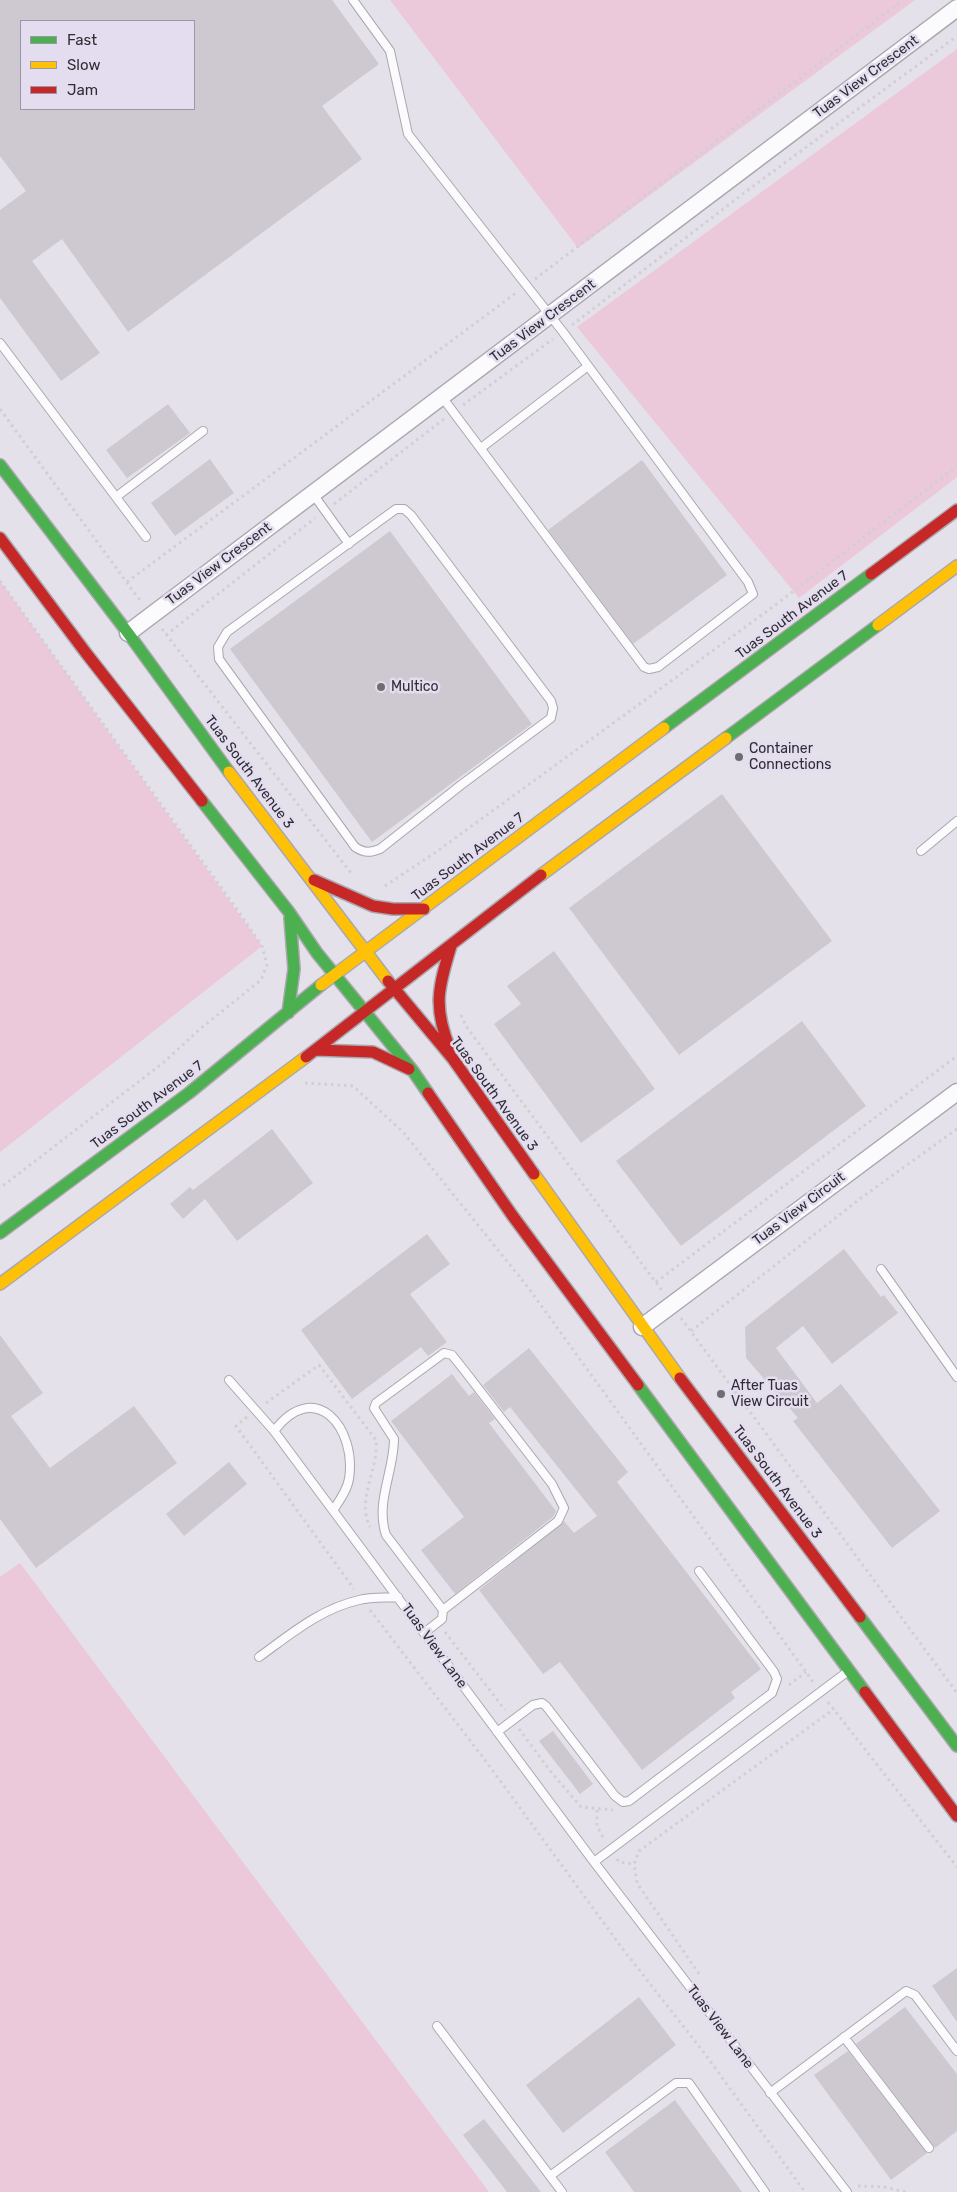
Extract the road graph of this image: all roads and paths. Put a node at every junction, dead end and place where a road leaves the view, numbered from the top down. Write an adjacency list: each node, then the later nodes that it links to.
1 (353, 0): 3 (lane)
2 (957, 8): 3 (street, Tuas View Crescent)
3 (550, 316): 5 (lane); 6 (street, Tuas View Crescent)
4 (0, 343): 13 (lane)
5 (588, 366): 9 (lane); 9 (lane)
6 (442, 397): 9 (lane); 12 (street, Tuas View Crescent)
7 (0, 409): 22 (path)
8 (203, 431): 13 (lane)
9 (481, 448)
10 (0, 465): 23 (street, Tuas South Avenue 3)
11 (957, 466): 21 (path)
12 (314, 494): 17 (lane); 22 (street, Tuas View Crescent)
13 (116, 497): 15 (lane)
14 (957, 510): 29 (street, Tuas South Avenue 7)
15 (146, 537)
16 (0, 538): 30 (street)
17 (349, 544): 17 (lane)
18 (957, 566): 31 (street)
19 (0, 581): 45 (path)
20 (766, 603): 21 (path)
21 (770, 608): 28 (path)
22 (151, 616): 23 (street, Tuas View Crescent); 26 (path)
23 (128, 633): 27 (street, Tuas South Avenue 3)
24 (957, 821): 25 (lane)
25 (921, 851)
26 (356, 877)
27 (311, 878): 29 (street); 32 (street, Tuas South Avenue 3)
28 (382, 888)
29 (424, 909): 32 (street, Tuas South Avenue 7)
30 (289, 912): 33 (street); 37 (street)
31 (451, 946): 34 (street); 40 (street)
32 (366, 951): 33 (street, Tuas South Avenue 7); 34 (street, Tuas South Avenue 3)
33 (334, 974): 36 (street); 37 (street, Tuas South Avenue 7)
34 (395, 990): 36 (street); 40 (street, Tuas South Avenue 3)
35 (458, 1009): 48 (path)
36 (366, 1012): 38 (street); 41 (street)
37 (288, 1013): 46 (street, Tuas South Avenue 7)
38 (316, 1050): 41 (street); 49 (street)
39 (957, 1056): 48 (path)
40 (452, 1059): 51 (street, Tuas South Avenue 3)
41 (413, 1071): 65 (street)
42 (298, 1084): 66 (path)
43 (957, 1092): 50 (street, Tuas View Circuit)
44 (957, 1129): 52 (path)
45 (0, 1188)
46 (0, 1233)
47 (881, 1269): 53 (lane)
48 (656, 1282): 50 (path)
49 (0, 1284)
50 (672, 1304): 51 (street, Tuas View Circuit); 52 (path)
51 (642, 1327): 73 (street, Tuas South Avenue 3)
52 (691, 1331): 69 (path)
53 (957, 1377)
54 (228, 1380): 55 (lane, Tuas View Lane)
55 (274, 1431): 56 (lane, Tuas View Lane); 56 (lane)
56 (334, 1509): 60 (lane, Tuas View Lane)
57 (365, 1516): 58 (path)
58 (374, 1534)
59 (699, 1571): 71 (lane)
60 (398, 1597): 63 (lane, Tuas View Lane); 64 (lane)
61 (443, 1610): 61 (lane); 62 (lane)
62 (438, 1622): 63 (lane); 71 (path)
63 (424, 1633): 72 (lane, Tuas View Lane)
64 (259, 1657)
65 (848, 1671): 68 (lane); 75 (street)
66 (806, 1672): 67 (path); 68 (path)
67 (784, 1689)
68 (820, 1692): 70 (path); 76 (lane)
69 (957, 1693)
70 (834, 1709): 77 (path); 78 (path)
71 (512, 1720): 72 (lane); 74 (path)
72 (497, 1732): 76 (lane, Tuas View Lane)
73 (957, 1746)
74 (622, 1810)
75 (957, 1816)
76 (594, 1862): 83 (lane, Tuas View Lane)
77 (957, 1867)
78 (704, 1981)
79 (437, 2026): 85 (lane)
80 (844, 2037): 81 (lane); 83 (lane); 84 (lane)
81 (957, 2051)
82 (705, 2054): 88 (path)
83 (770, 2092): 89 (lane, Tuas View Lane)
84 (930, 2148)
85 (550, 2176): 86 (lane); 87 (lane)
86 (562, 2192)
87 (765, 2192)
88 (806, 2192)
89 (847, 2192)

